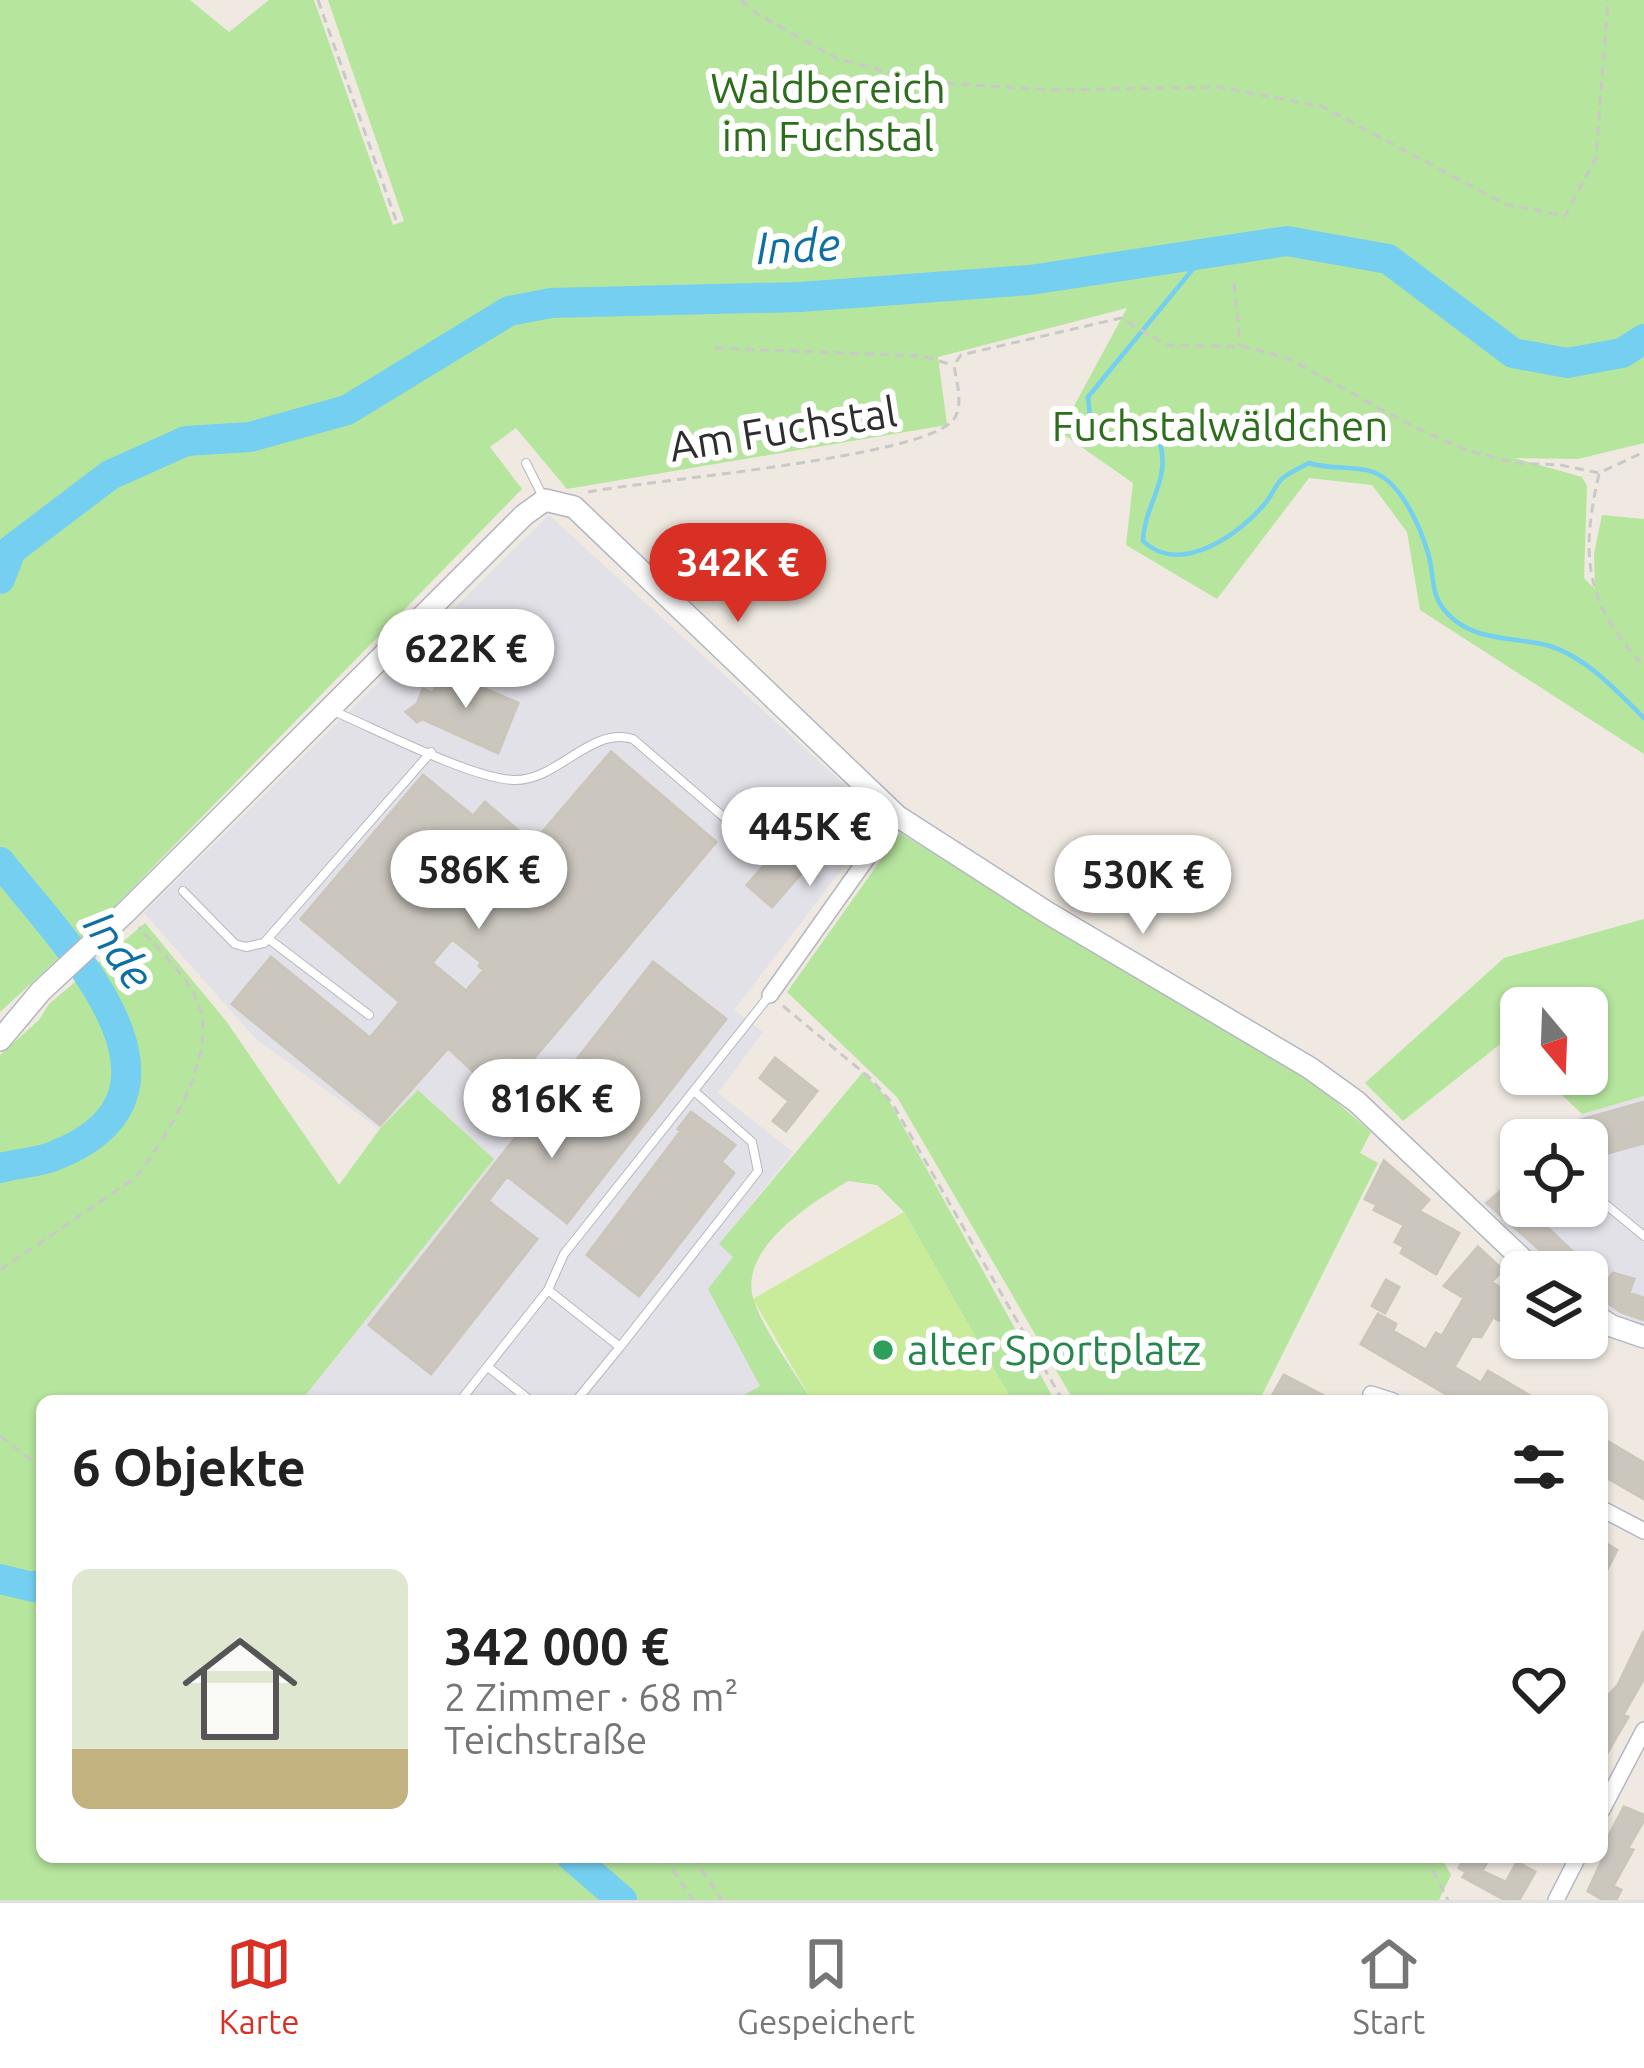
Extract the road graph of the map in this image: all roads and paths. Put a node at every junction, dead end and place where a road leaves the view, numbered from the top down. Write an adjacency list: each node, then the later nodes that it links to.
1 (318, 0): 4 (path)
2 (740, 0): 3 (path)
3 (1608, 0)
4 (396, 220)
5 (1234, 284): 6 (path)
6 (1240, 346): 8 (path); 11 (path)
7 (715, 348): 8 (path)
8 (954, 365): 12 (path, Am Fuchstal)
9 (1644, 452): 11 (path)
10 (526, 463): 13 (lane)
11 (1599, 472): 14 (path)
12 (582, 493)
13 (544, 500): 15 (main road); 17 (main road)
14 (1644, 666)
15 (329, 709): 16 (lane); 20 (main road)
16 (431, 752): 18 (lane); 21 (lane)
17 (897, 816): 22 (street); 28 (main road)
18 (726, 819)
19 (183, 891): 21 (lane)
20 (121, 917): 24 (main road); 29 (path)
21 (270, 940): 23 (lane)
22 (770, 994): 25 (lane); 39 (path)
23 (369, 1015)
24 (0, 1040)
25 (694, 1091): 30 (lane); 33 (lane)
26 (1608, 1206): 27 (lane)
27 (1644, 1236)
28 (1513, 1251)
29 (0, 1270)
30 (548, 1289): 33 (lane); 34 (lane)
31 (1608, 1323): 32 (main road)
32 (1644, 1337)
33 (620, 1347): 38 (lane)
34 (488, 1367): 36 (lane); 37 (lane)
35 (1371, 1394): 40 (street)
36 (465, 1395)
37 (523, 1395)
38 (581, 1395)
39 (1060, 1395)
40 (1374, 1395)
41 (0, 1436): 42 (path)
42 (36, 1463)
43 (1608, 1512): 44 (street)
44 (1644, 1531)
45 (1644, 1730): 46 (street)
46 (1637, 1760): 47 (street)
47 (1608, 1801)
48 (668, 1863): 52 (path)
49 (697, 1863): 53 (path)
50 (1429, 1863): 54 (path)
51 (1575, 1863): 55 (street)
52 (693, 1900)
53 (722, 1900)
54 (1448, 1900)
55 (1556, 1900)

